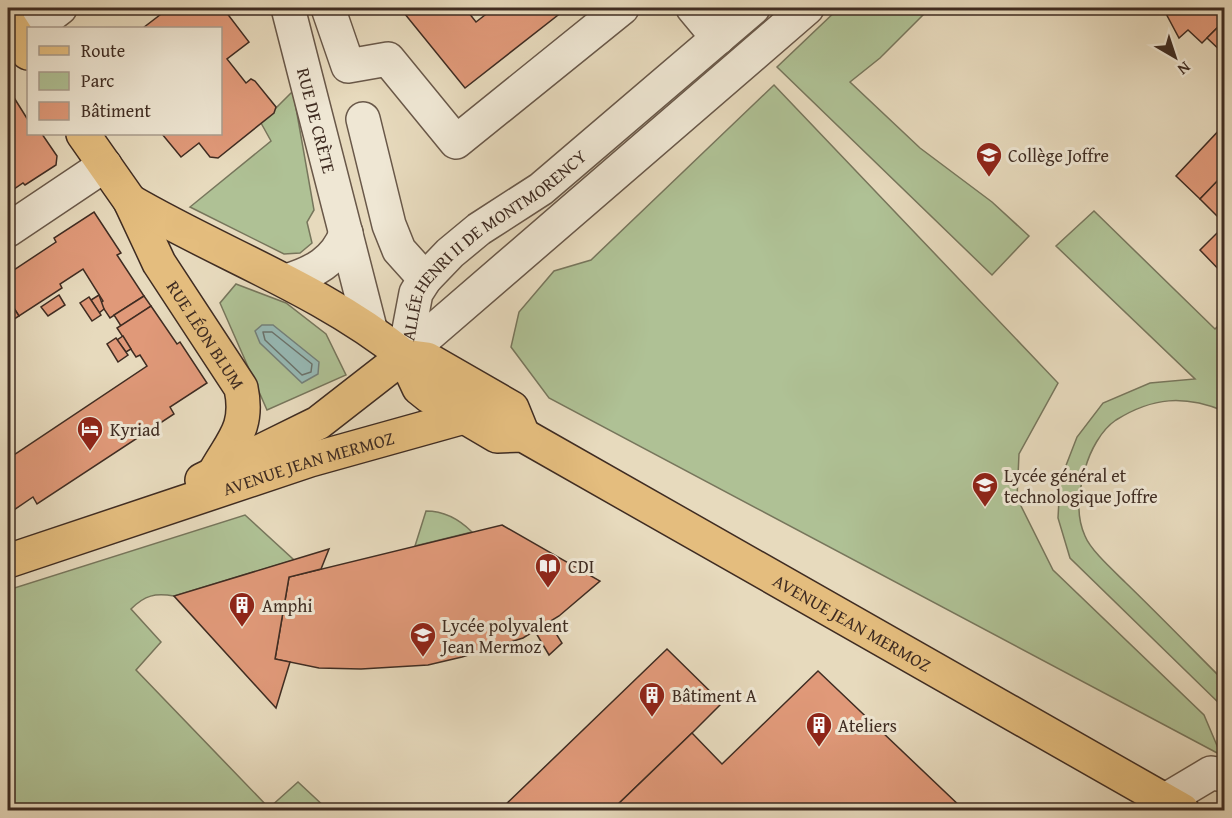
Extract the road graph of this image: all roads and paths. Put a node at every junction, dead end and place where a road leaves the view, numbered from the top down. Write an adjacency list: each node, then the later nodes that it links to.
1 (60, 8): 8 (street)
2 (288, 8): 15 (street, RUE DE CRÈTE)
3 (328, 8): 4 (street)
4 (622, 8)
5 (693, 8): 9 (street)
6 (753, 8): 9 (street, ALLÉE HENRI II DE MONTMORENCY)
7 (807, 8): 19 (street, ALLÉE HENRI II DE MONTMORENCY)
8 (35, 27)
9 (718, 38): 16 (street, ALLÉE HENRI II DE MONTMORENCY)
10 (363, 119): 17 (street)
11 (84, 135): 12 (main road, RUE LÉON BLUM)
12 (105, 165): 13 (main road, RUE LÉON BLUM); 14 (street)
13 (130, 201): 18 (main road, RUE LÉON BLUM); 24 (main road, RUE LÉON BLUM)
14 (8, 230)
15 (346, 233): 18 (street); 20 (street, RUE DE CRÈTE)
16 (450, 253): 17 (street, ALLÉE HENRI II DE MONTMORENCY); 19 (street)
17 (425, 279): 21 (street, ALLÉE HENRI II DE MONTMORENCY)
18 (286, 281): 20 (main road, RUE LÉON BLUM)
19 (480, 289): 21 (street, ALLÉE HENRI II DE MONTMORENCY)
20 (370, 328): 21 (main road, RUE LÉON BLUM)
21 (404, 356): 22 (main road, AVENUE JEAN MERMOZ); 23 (main road); 24 (main road, AVENUE JEAN MERMOZ)
22 (464, 417): 23 (main road, AVENUE JEAN MERMOZ); 25 (main road, AVENUE JEAN MERMOZ)
23 (523, 435): 28 (main road, AVENUE JEAN MERMOZ)
24 (216, 471): 25 (main road, AVENUE JEAN MERMOZ)
25 (155, 509): 26 (main road, AVENUE JEAN MERMOZ)
26 (8, 561)
27 (1224, 775): 28 (street)
28 (1168, 807)

